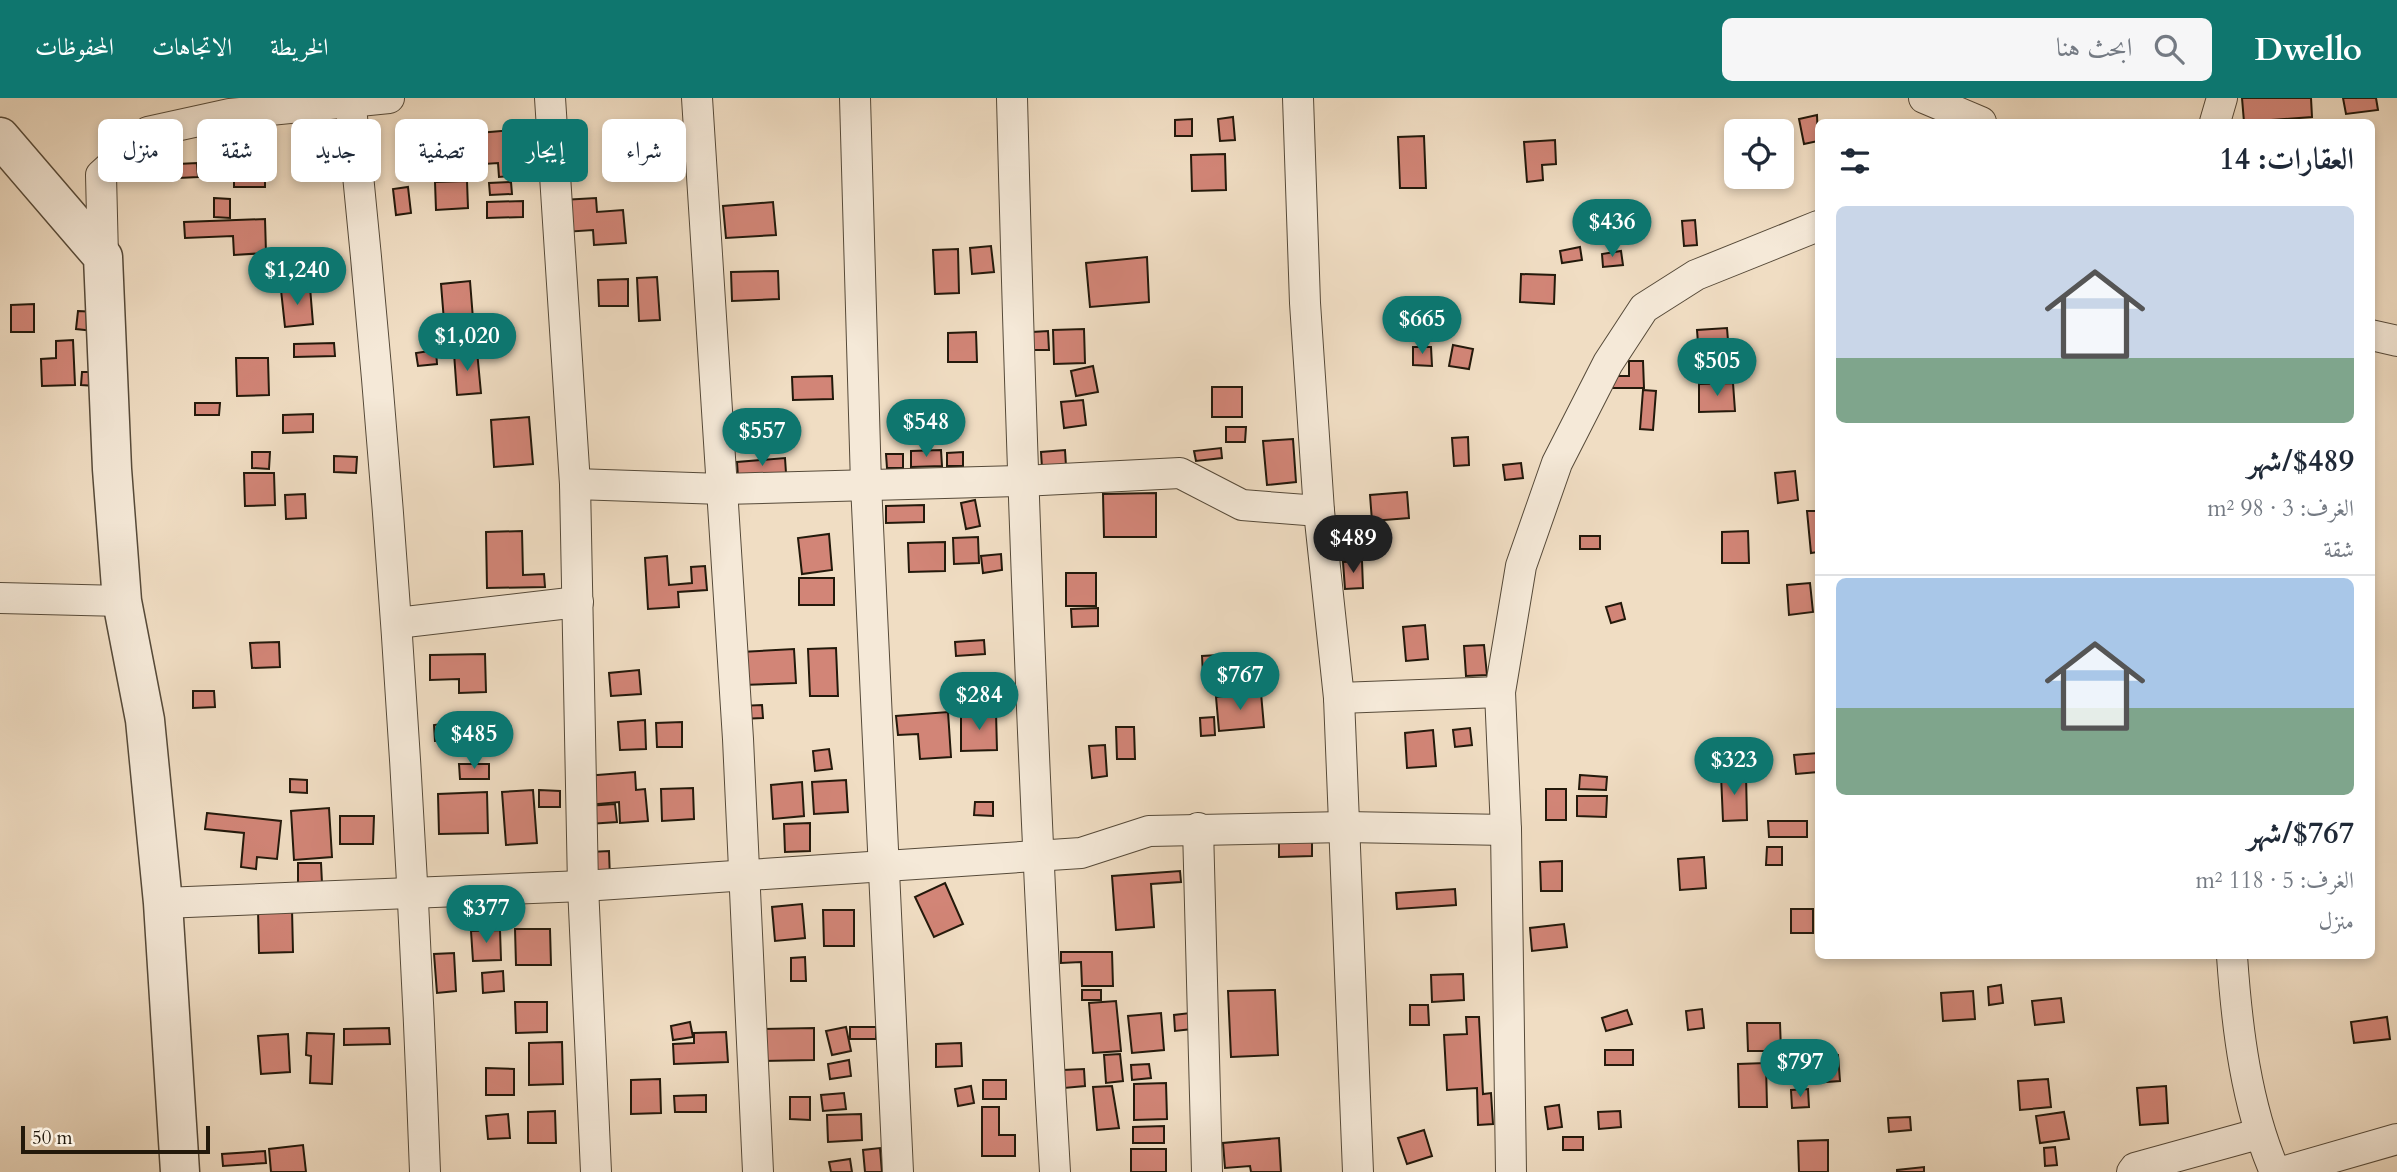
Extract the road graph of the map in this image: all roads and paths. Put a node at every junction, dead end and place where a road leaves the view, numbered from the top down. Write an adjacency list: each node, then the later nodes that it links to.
1 (389, 98): 9 (street)
2 (550, 98): 18 (street)
3 (697, 98): 20 (street)
4 (855, 98): 19 (street)
5 (1012, 98): 17 (street)
6 (1298, 98): 21 (street)
7 (1924, 98): 10 (street)
8 (2222, 98): 11 (street)
9 (351, 100): 14 (street); 25 (street)
10 (1974, 119)
11 (2216, 119)
12 (0, 137): 14 (street)
13 (1815, 227): 26 (street)
14 (103, 257): 23 (street)
15 (2375, 336): 16 (street)
16 (2397, 341)
17 (1022, 481): 19 (street); 21 (street); 31 (street)
18 (575, 484): 20 (street); 24 (street)
19 (866, 484): 20 (street); 32 (street)
20 (722, 489): 33 (street)
21 (1319, 511): 27 (street)
22 (0, 598): 23 (street)
23 (122, 601): 36 (street)
24 (578, 602): 25 (street); 34 (street)
25 (397, 624): 35 (street)
26 (1500, 692): 27 (street); 30 (street)
27 (1339, 698): 28 (street)
28 (1346, 827): 29 (street); 30 (street); 47 (street)
29 (1198, 828): 31 (street); 46 (street)
30 (1506, 830): 48 (street)
31 (1036, 856): 32 (street); 45 (street)
32 (884, 867): 33 (street); 44 (street)
33 (744, 875): 34 (street); 43 (street)
34 (583, 886): 35 (street); 42 (street)
35 (415, 890): 36 (street); 41 (street)
36 (163, 903): 40 (street)
37 (2232, 959): 38 (street)
38 (2259, 1134): 49 (street); 50 (street)
39 (2397, 1139): 51 (street)
40 (180, 1172)
41 (425, 1172)
42 (596, 1172)
43 (758, 1172)
44 (898, 1172)
45 (1055, 1172)
46 (1207, 1172)
47 (1359, 1172)
48 (1511, 1172)
49 (2132, 1172)
50 (2275, 1172)
51 (2281, 1172)

